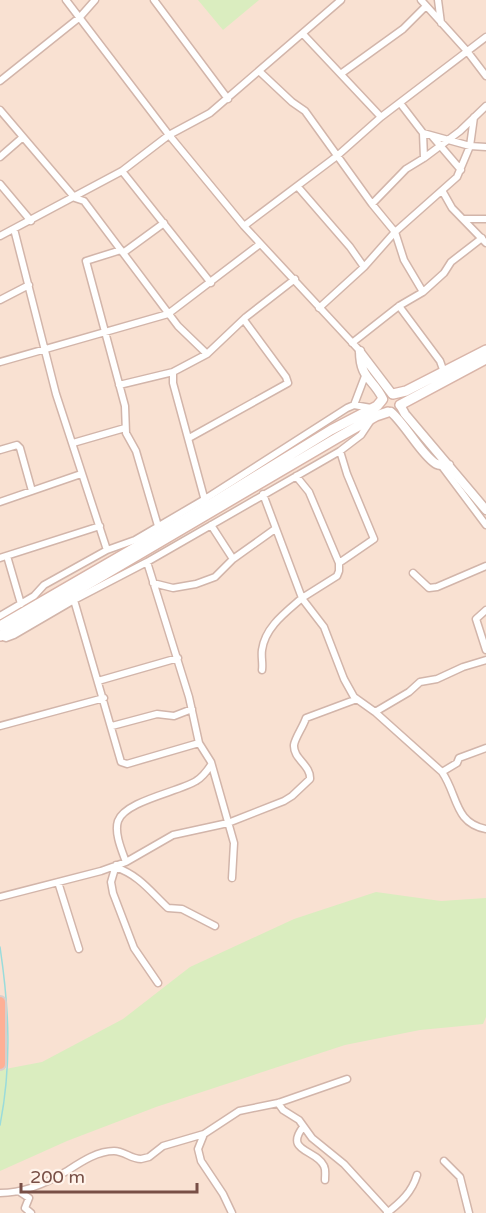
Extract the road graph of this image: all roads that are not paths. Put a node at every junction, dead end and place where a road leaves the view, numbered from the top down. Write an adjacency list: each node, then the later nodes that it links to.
1 (66, 0): 8 (street)
2 (95, 0): 8 (street)
3 (154, 0): 17 (street)
4 (341, 0): 10 (street)
5 (421, 0): 7 (street)
6 (438, 0): 9 (street)
7 (426, 6): 9 (street); 14 (street)
8 (80, 16): 16 (street); 24 (street)
9 (441, 24): 12 (street)
10 (303, 34): 13 (street); 14 (street)
11 (486, 37): 12 (street)
12 (467, 51): 15 (street); 18 (street)
13 (259, 72): 17 (street); 32 (street)
14 (342, 73): 21 (street)
15 (486, 76)
16 (0, 81)
17 (228, 99): 24 (street)
18 (400, 104): 21 (street); 23 (street)
19 (486, 106): 22 (street)
20 (0, 110): 26 (street)
21 (381, 117): 32 (street)
22 (474, 117): 27 (street); 29 (street)
23 (423, 133): 25 (street); 33 (street)
24 (169, 135): 35 (street); 45 (street)
25 (432, 135): 27 (street); 28 (street)
26 (23, 136): 31 (street); 39 (street)
27 (449, 139): 28 (street); 29 (street)
28 (441, 146): 33 (street); 34 (street)
29 (470, 146): 30 (street); 34 (street)
30 (486, 147)
31 (0, 156)
32 (337, 156): 37 (street); 40 (street)
33 (424, 158): 40 (street)
34 (461, 170): 38 (street)
35 (122, 171): 39 (street); 44 (street)
36 (0, 183): 43 (street)
37 (298, 187): 45 (street); 52 (street)
38 (443, 192): 41 (street); 47 (street)
39 (75, 198): 43 (street); 51 (street)
40 (372, 204): 47 (street)
41 (463, 219): 42 (street); 49 (street)
42 (486, 219)
43 (31, 221): 46 (street)
44 (164, 223): 51 (street); 54 (street)
45 (244, 226): 50 (street)
46 (14, 229): 48 (street); 55 (street)
47 (396, 232): 52 (street); 56 (street)
48 (0, 236)
49 (484, 240): 56 (street)
50 (260, 244): 53 (street); 54 (street)
51 (122, 251): 60 (street); 62 (street)
52 (364, 267): 59 (street)
53 (295, 279): 59 (street); 61 (street)
54 (211, 283): 60 (street)
55 (28, 285): 57 (street); 64 (street)
56 (423, 292): 58 (street)
57 (0, 300)
58 (399, 306): 63 (street); 71 (street)
59 (320, 308): 63 (street)
60 (168, 314): 62 (street); 67 (street)
61 (244, 320): 67 (street); 82 (street)
62 (105, 332): 64 (street); 73 (street)
63 (352, 343): 65 (street)
64 (43, 349): 69 (street); 83 (street)
65 (360, 351): 72 (street); 74 (street)
66 (486, 351): 71 (main road)
67 (207, 354): 70 (street)
68 (486, 359): 71 (main road)
69 (0, 362)
70 (173, 372): 73 (street); 82 (street)
71 (446, 375): 74 (main road); 76 (main road)
72 (365, 376): 74 (street); 75 (street)
73 (119, 385): 80 (street)
74 (387, 397): 76 (main road); 77 (main road); 78 (main road)
75 (354, 405): 77 (street); 92 (street)
76 (400, 405): 78 (main road); 86 (street)
77 (371, 408): 81 (main road)
78 (389, 412): 79 (main road); 86 (street)
79 (372, 418): 81 (main road); 85 (street)
80 (125, 428): 83 (street); 97 (street)
81 (334, 434): 92 (main road); 113 (main road)
82 (189, 438): 92 (street)
83 (73, 443): 87 (street)
84 (0, 450): 89 (street)
85 (340, 451): 88 (street); 103 (street)
86 (445, 465): 93 (street); 95 (street)
87 (81, 474): 89 (street); 96 (street)
88 (296, 476): 90 (street); 103 (street)
89 (32, 491): 91 (street)
90 (263, 494): 94 (street); 98 (street)
91 (0, 502)
92 (206, 503): 97 (street); 112 (main road)
93 (486, 510)
94 (211, 525): 101 (street); 102 (street)
95 (486, 525)
96 (100, 526): 99 (street); 100 (street)
97 (158, 526): 99 (street)
98 (275, 529): 101 (street); 107 (street)
99 (107, 550): 109 (street)
100 (3, 557): 109 (street)
101 (232, 559): 106 (street)
102 (147, 562): 106 (street); 108 (street)
103 (339, 563): 107 (street)
104 (486, 566): 105 (street)
105 (413, 573)
106 (153, 583): 115 (street)
107 (302, 598): 117 (street); 120 (street)
108 (74, 600): 113 (street); 118 (street)
109 (21, 604): 111 (street)
110 (486, 610): 114 (street)
111 (0, 616)
112 (0, 626)
113 (0, 635)
114 (486, 650)
115 (178, 658): 118 (street); 121 (street)
116 (486, 660): 122 (street)
117 (262, 670)
118 (98, 681): 119 (street)
119 (104, 698): 123 (street); 124 (street)
120 (357, 699): 122 (street); 129 (street)
121 (192, 709): 124 (street); 125 (street)
122 (375, 712): 128 (street)
123 (0, 726)
124 (112, 726): 125 (street)
125 (199, 743): 127 (street)
126 (486, 748): 128 (street)
127 (212, 765): 129 (street); 131 (street)
128 (442, 772): 130 (street)
129 (228, 823): 131 (street); 133 (street)
130 (486, 829)
131 (126, 861): 132 (street)
132 (116, 866): 134 (street); 136 (street); 138 (street)
133 (232, 878)
134 (58, 882): 135 (street); 137 (street)
135 (0, 897)
136 (215, 926)
137 (79, 949)
138 (158, 983)
139 (0, 1002): 140 (highway)
140 (0, 1011): 141 (highway)
141 (0, 1064)
142 (347, 1079): 143 (street)
143 (278, 1103): 144 (street); 145 (street)
144 (303, 1127): 148 (street); 153 (street)
145 (204, 1134): 149 (street); 152 (street)
146 (444, 1161): 154 (street)
147 (417, 1175): 153 (street)
148 (325, 1180)
149 (20, 1192): 150 (street); 151 (street)
150 (0, 1193)
151 (31, 1213)
152 (232, 1213)
153 (388, 1213)
154 (470, 1213)

